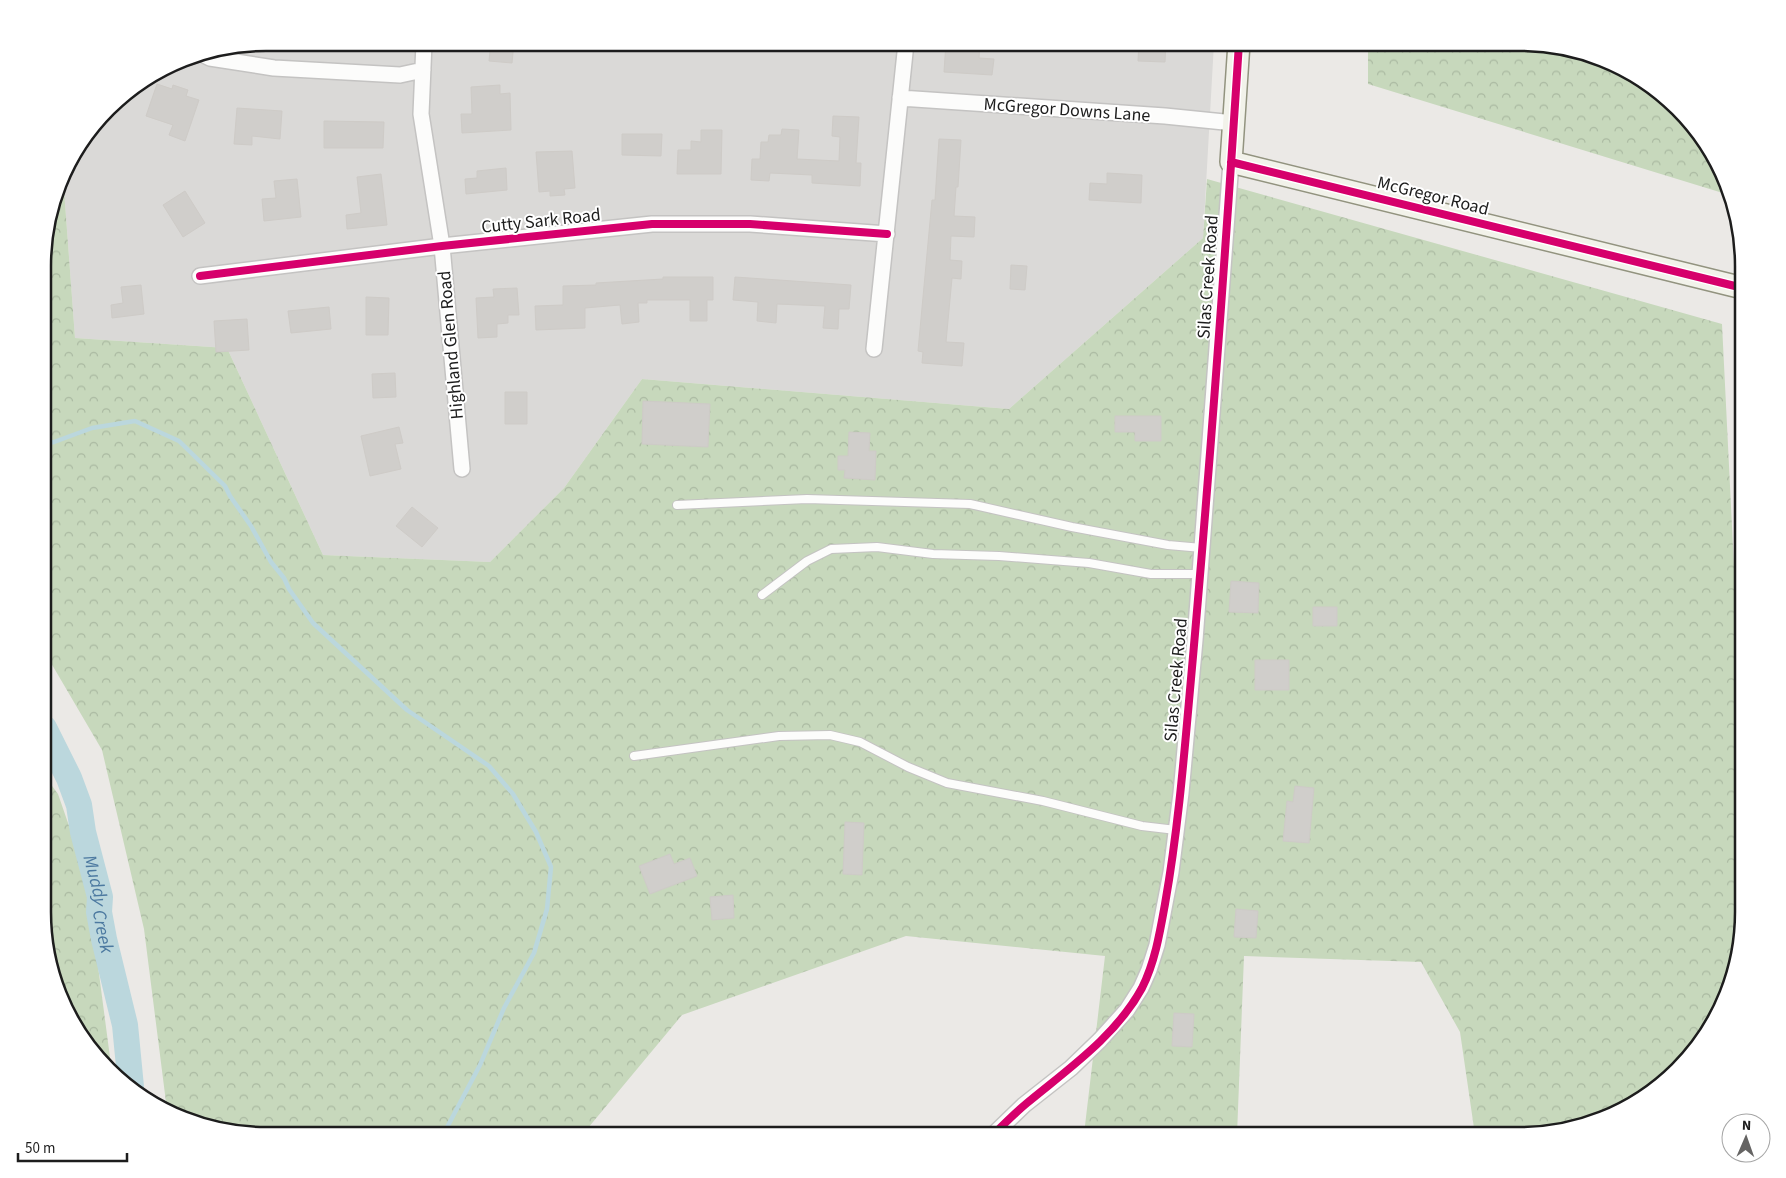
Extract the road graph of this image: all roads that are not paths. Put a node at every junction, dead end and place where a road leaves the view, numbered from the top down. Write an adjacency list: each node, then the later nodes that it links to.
1 (424, 51): 5 (street, Highland Glen Road)
2 (905, 51): 6 (street)
3 (1238, 51): 7 (street)
4 (213, 58): 5 (street)
5 (423, 70): 10 (street, Highland Glen Road)
6 (900, 98): 7 (street, McGregor Downs Lane); 9 (street)
7 (1234, 123): 8 (street)
8 (1231, 162): 12 (street, McGregor Road); 16 (street, Silas Creek Road)
9 (886, 234): 10 (street, Cutty Sark Road); 13 (street)
10 (442, 246): 11 (street, Cutty Sark Road); 14 (street, Highland Glen Road)
11 (200, 276)
12 (1735, 286)
13 (874, 349)
14 (462, 469)
15 (677, 505): 16 (lane)
16 (1202, 548): 17 (street, Silas Creek Road)
17 (1200, 574): 18 (lane); 20 (street, Silas Creek Road)
18 (762, 595)
19 (634, 756): 20 (lane)
20 (1176, 830): 21 (street, Silas Creek Road)
21 (1001, 1127)

